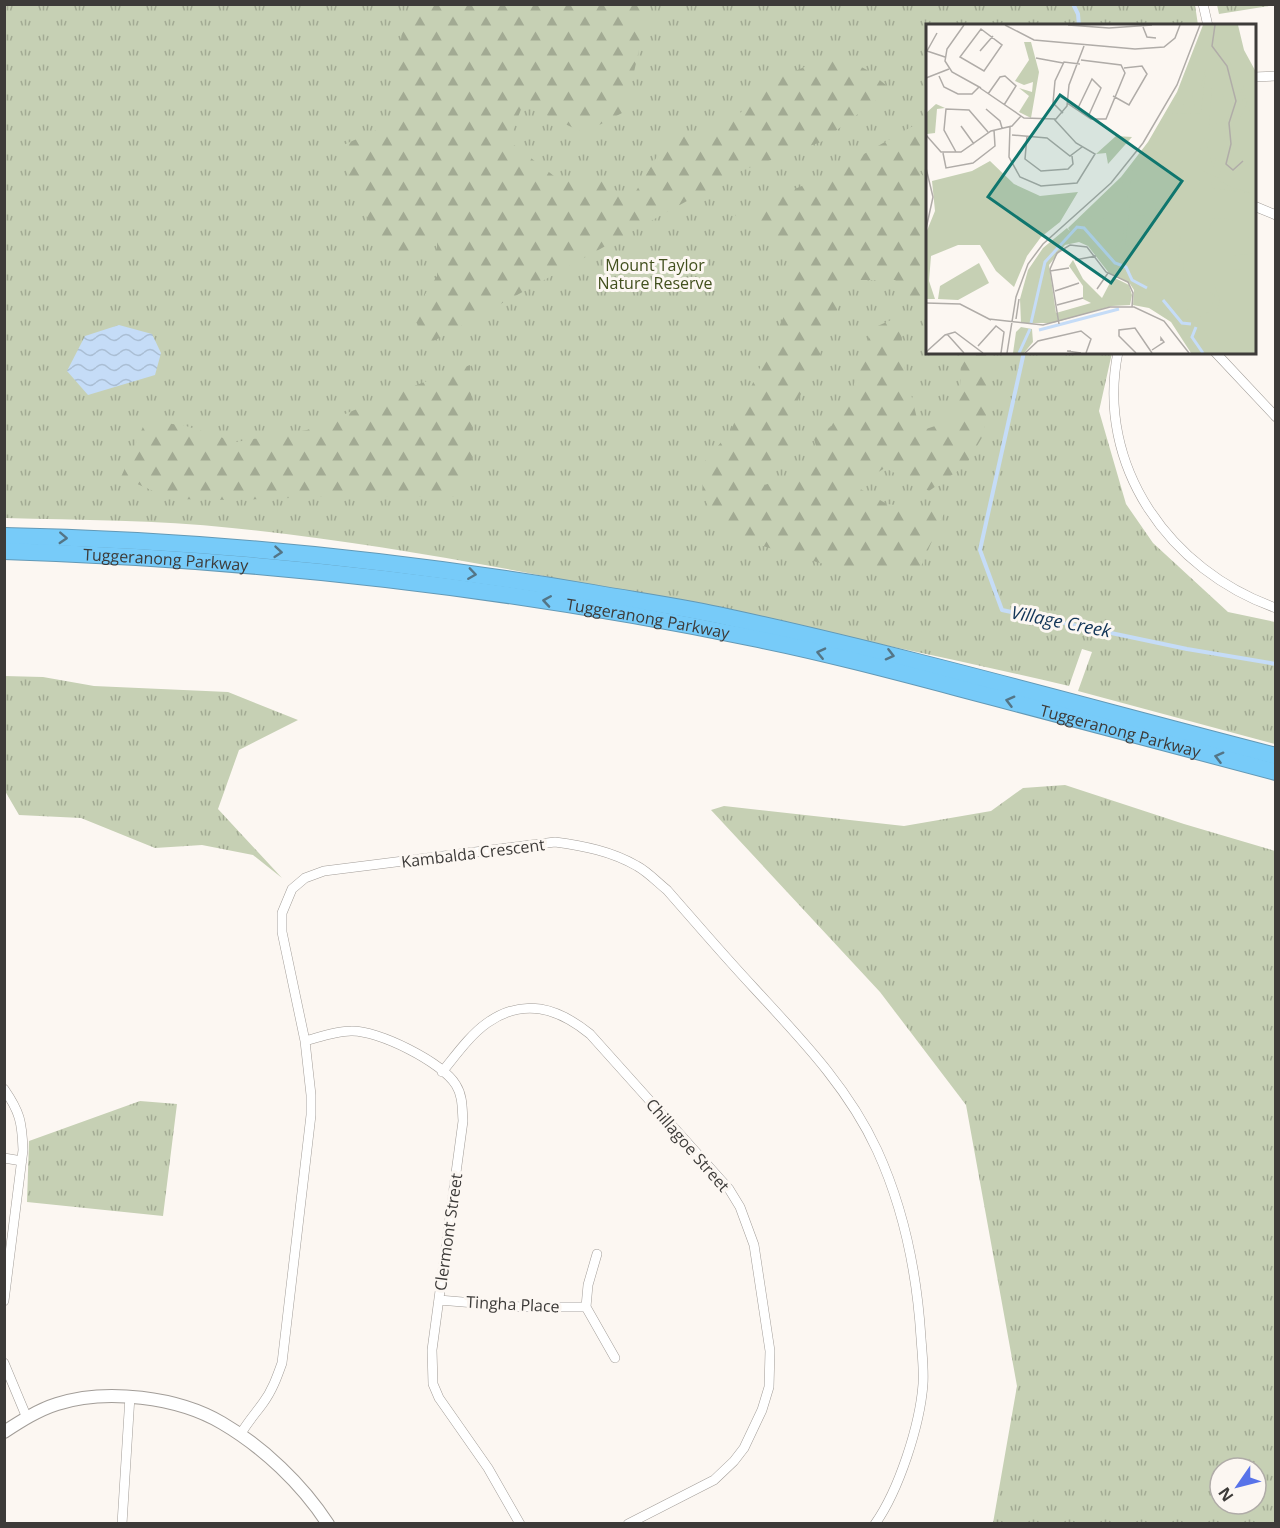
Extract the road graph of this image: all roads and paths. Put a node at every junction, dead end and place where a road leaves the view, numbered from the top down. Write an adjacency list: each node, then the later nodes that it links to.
1 (1203, 4): 2 (street)
2 (1208, 24)
3 (1256, 76): 4 (street)
4 (1275, 76)
5 (1256, 207): 6 (street)
6 (1275, 215)
7 (1118, 354): 12 (street)
8 (1217, 354): 9 (street)
9 (1275, 417)
10 (4, 536): 13 (highway, Tuggeranong Parkway, one-way to 13)
11 (4, 550): 14 (highway, Tuggeranong Parkway, one-way to 11)
12 (1275, 608)
13 (1275, 756)
14 (1275, 772)
15 (305, 1041): 16 (street, Clermont Street); 29 (street, Kambalda Crescent); 34 (street, Kambalda Crescent)
16 (442, 1072): 21 (street, Clermont Street); 33 (street, Chillagoe Street)
17 (4, 1089): 19 (street)
18 (4, 1158): 19 (street)
19 (22, 1161): 22 (street)
20 (597, 1254): 23 (street)
21 (439, 1300): 23 (street, Tingha Place); 32 (street, Clermont Street)
22 (4, 1301)
23 (586, 1307): 24 (street)
24 (615, 1358)
25 (4, 1364): 27 (street)
26 (130, 1396): 27 (street); 29 (street); 30 (street)
27 (27, 1418): 28 (street)
28 (4, 1432)
29 (240, 1435): 31 (street)
30 (122, 1524)
31 (328, 1524)
32 (520, 1524)
33 (628, 1524)
34 (875, 1524)

